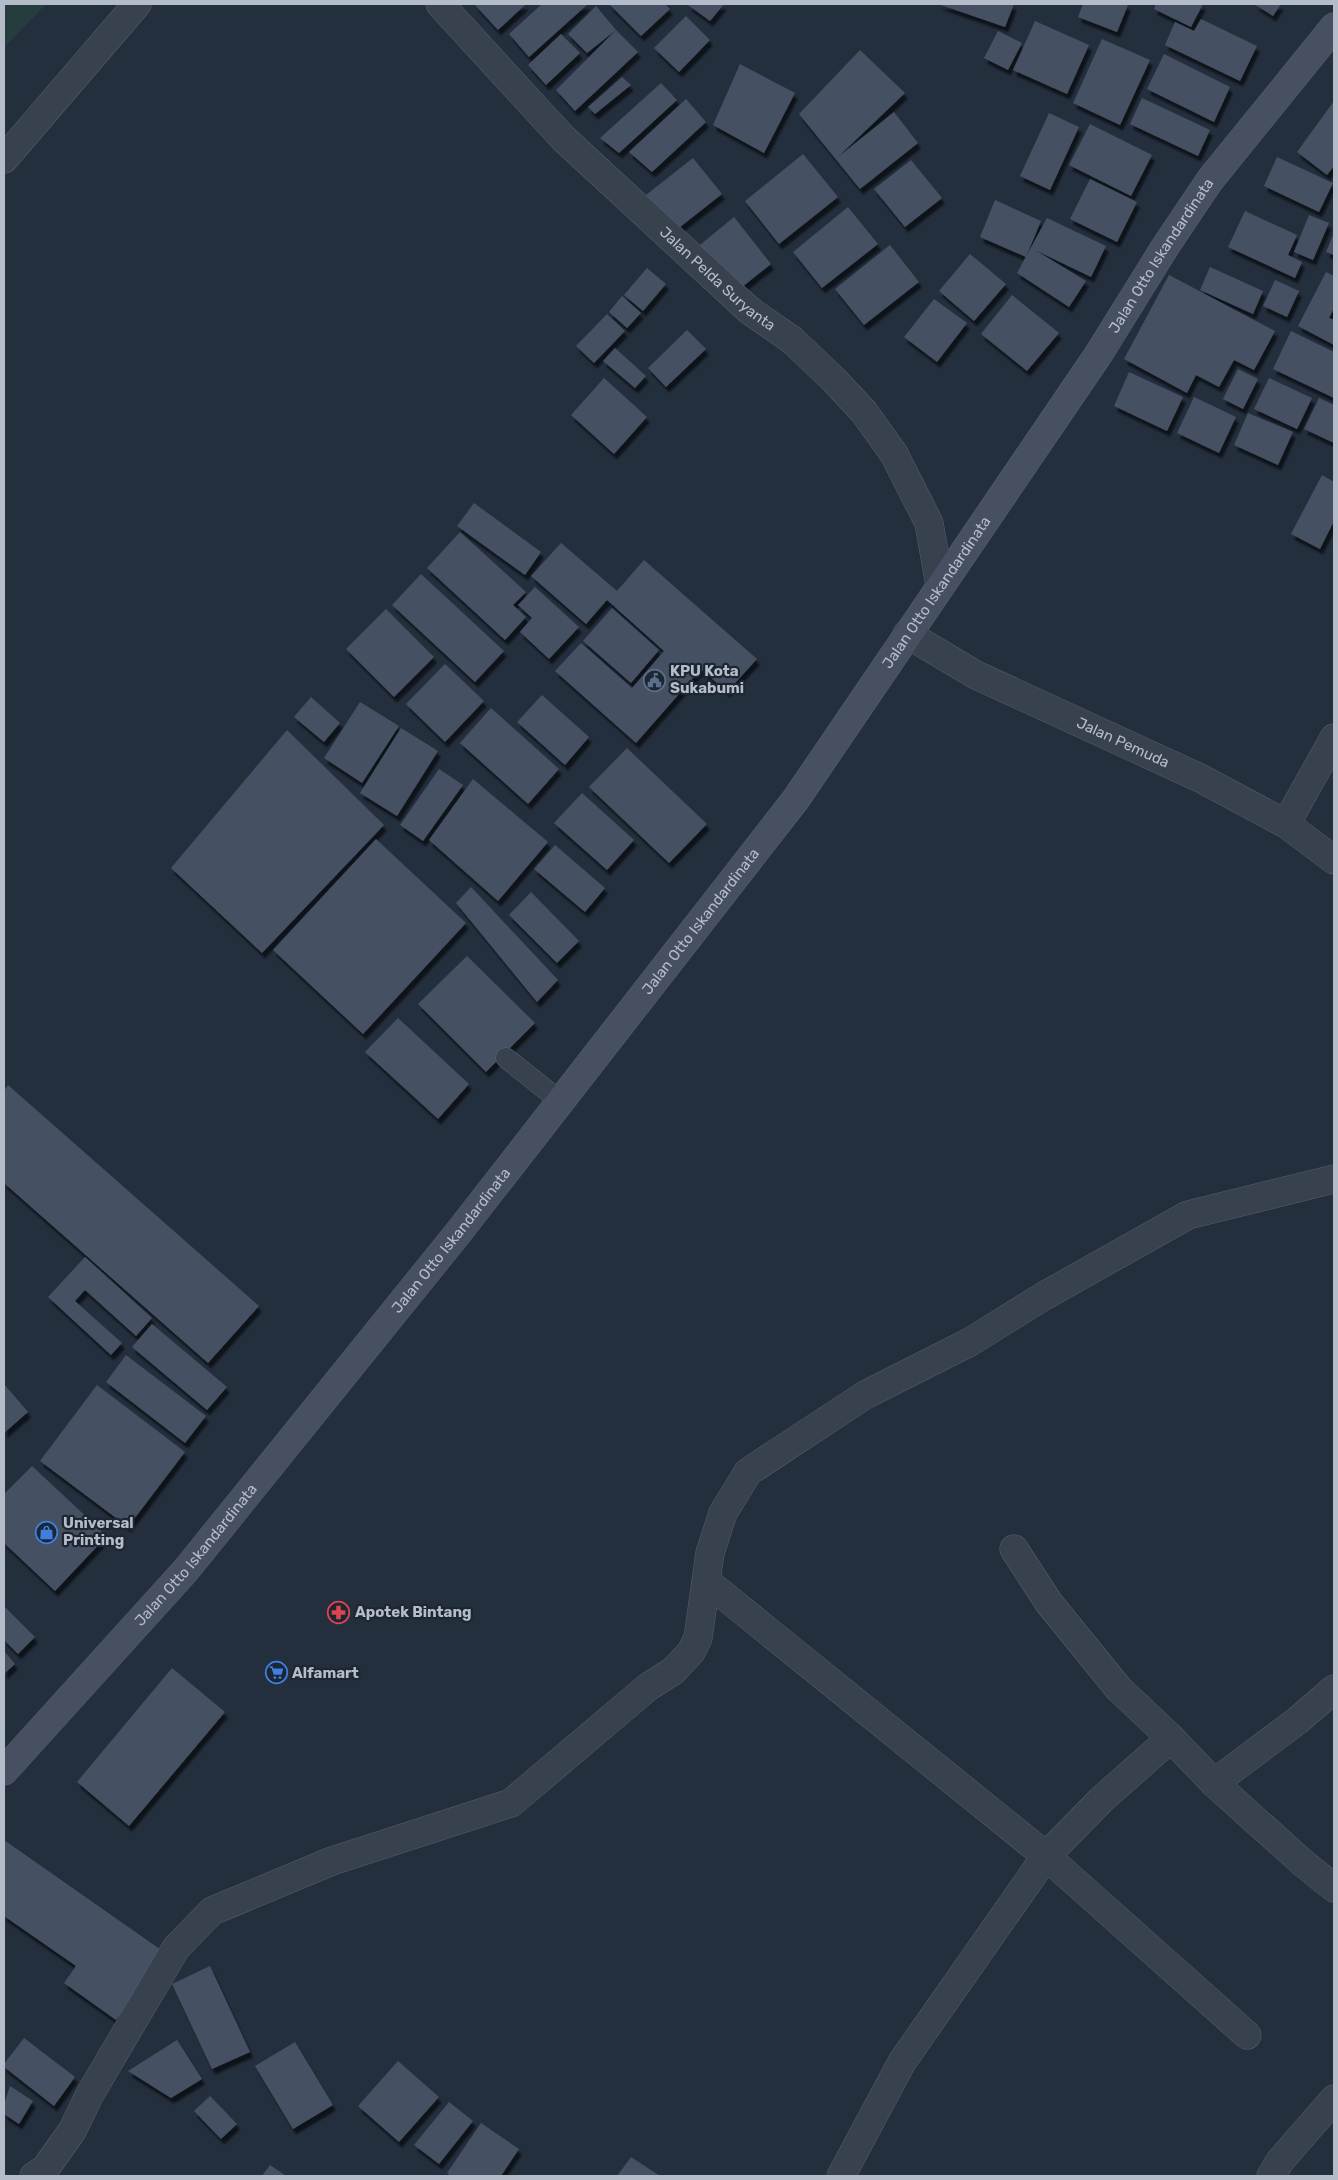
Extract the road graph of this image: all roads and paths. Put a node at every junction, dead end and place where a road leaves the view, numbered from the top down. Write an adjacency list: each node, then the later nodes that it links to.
1 (137, 4): 4 (street)
2 (440, 4): 5 (street, Jalan Pelda Suryanta)
3 (1334, 27): 5 (main road, Jalan Otto Iskandardinata)
4 (4, 159)
5 (940, 586): 6 (main road, Jalan Otto Iskandardinata)
6 (908, 634): 8 (street, Jalan Pemuda); 11 (main road, Jalan Otto Iskandardinata)
7 (1334, 738): 8 (street)
8 (1286, 824): 9 (street, Jalan Pemuda)
9 (1334, 860)
10 (506, 1058): 11 (lane)
11 (560, 1101): 17 (main road, Jalan Otto Iskandardinata)
12 (1334, 1179): 14 (street)
13 (1014, 1549): 16 (street)
14 (706, 1581): 19 (street); 23 (street)
15 (1334, 1689): 18 (street)
16 (1171, 1738): 18 (street); 19 (street)
17 (4, 1771)
18 (1214, 1783): 20 (street)
19 (1046, 1856): 21 (street); 24 (street)
20 (1334, 1888)
21 (1247, 2035)
22 (1334, 2099): 25 (street)
23 (34, 2176)
24 (840, 2176)
25 (1271, 2176)

